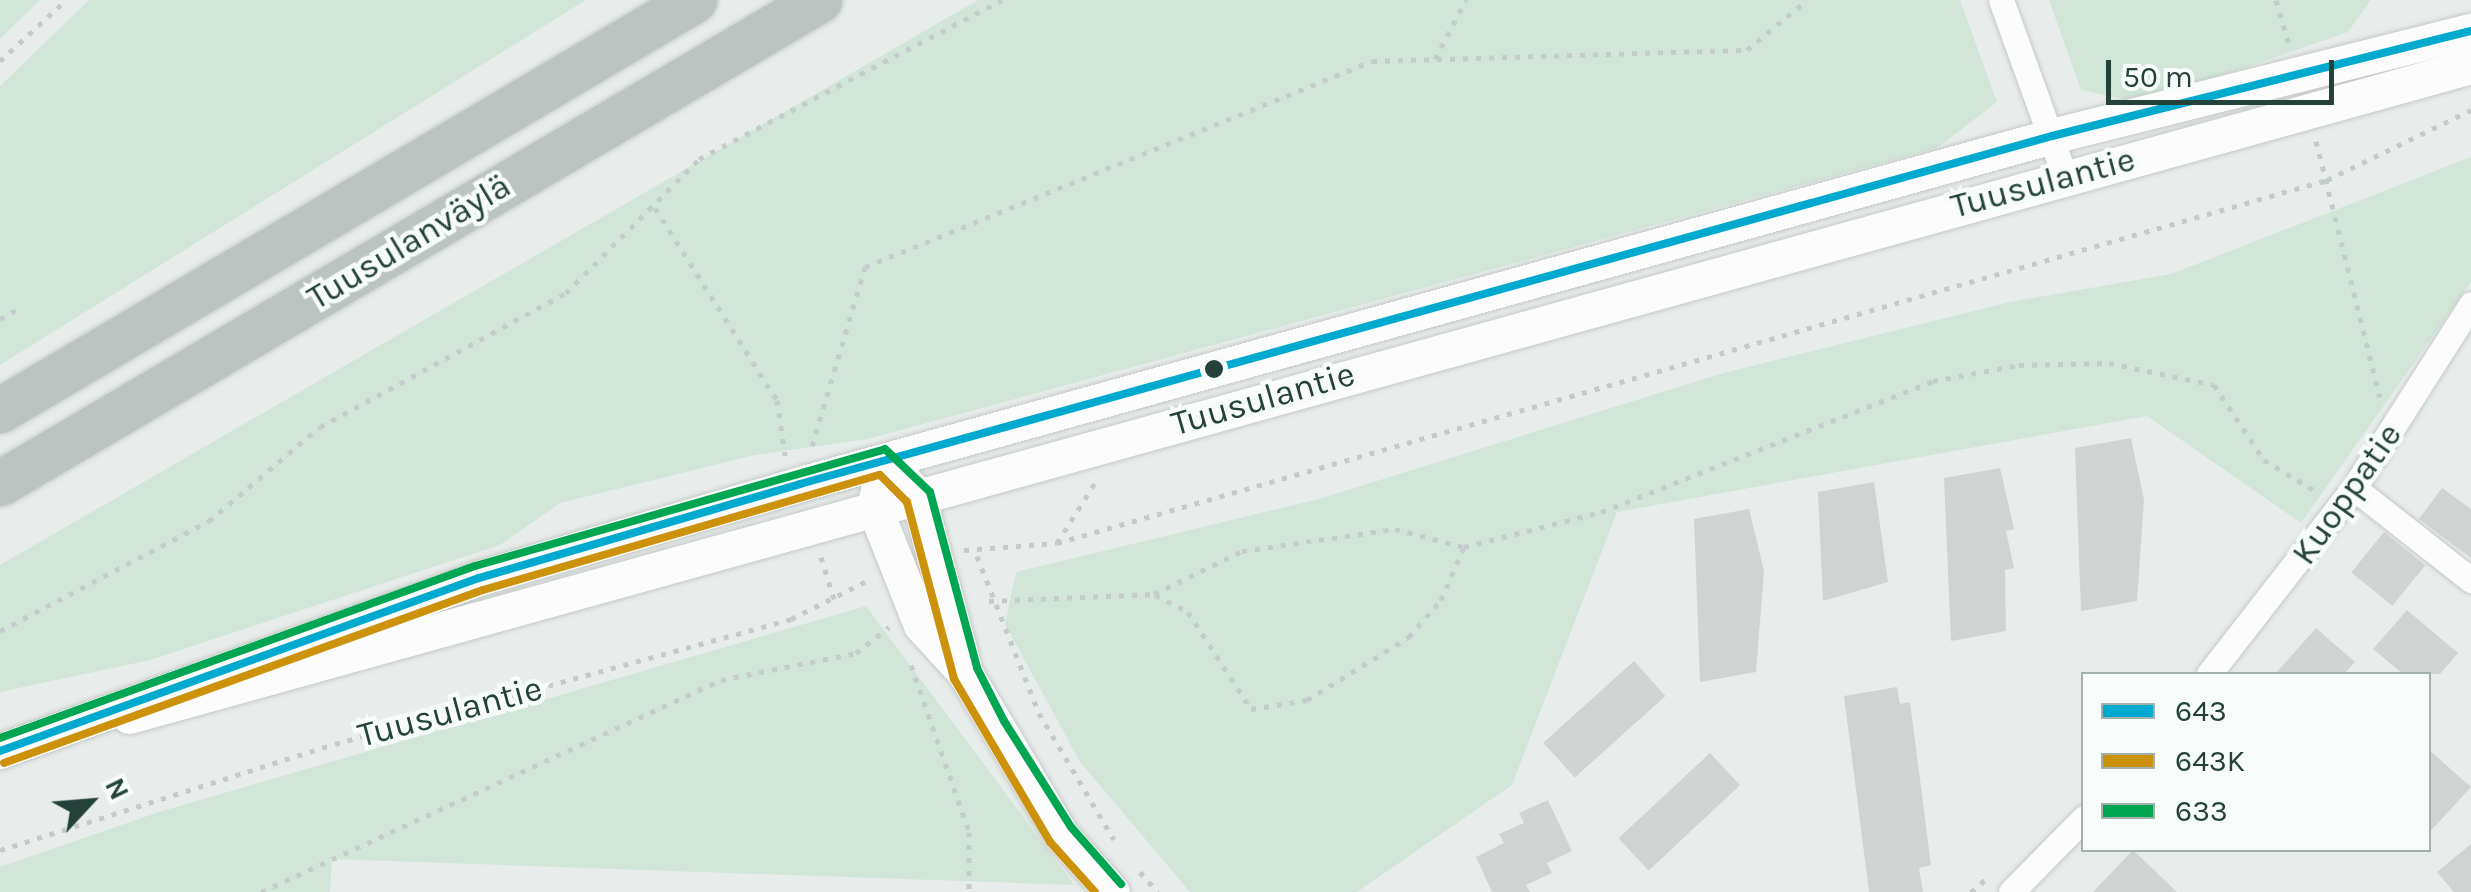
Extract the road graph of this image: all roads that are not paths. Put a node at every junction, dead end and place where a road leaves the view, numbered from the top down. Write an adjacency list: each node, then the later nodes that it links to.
1 (694, 0): 9 (highway, Tuusulanväylä)
2 (819, 0): 11 (highway, Tuusulanväylä)
3 (2002, 0): 6 (street)
4 (2471, 32): 6 (main road, Tuusulantie)
5 (2471, 66): 7 (main road, Tuusulantie)
6 (2052, 136): 7 (street); 10 (main road, Tuusulantie)
7 (2065, 177): 12 (main road, Tuusulantie)
8 (2471, 304): 13 (street, Kuoppatie)
9 (0, 410)
10 (884, 461): 12 (main road); 14 (main road); 18 (main road, Tuusulantie)
11 (0, 483)
12 (918, 496): 14 (main road, Tuusulantie); 16 (main road)
13 (2348, 497): 15 (street); 17 (street, Kuoppatie)
14 (874, 507): 16 (main road); 18 (main road, Tuusulantie)
15 (2471, 580)
16 (965, 672): 21 (main road)
17 (2212, 672)
18 (54, 731): 19 (main road, Tuusulantie)
19 (0, 751)
20 (2081, 821): 22 (street)
21 (1112, 892)
22 (2011, 892)

